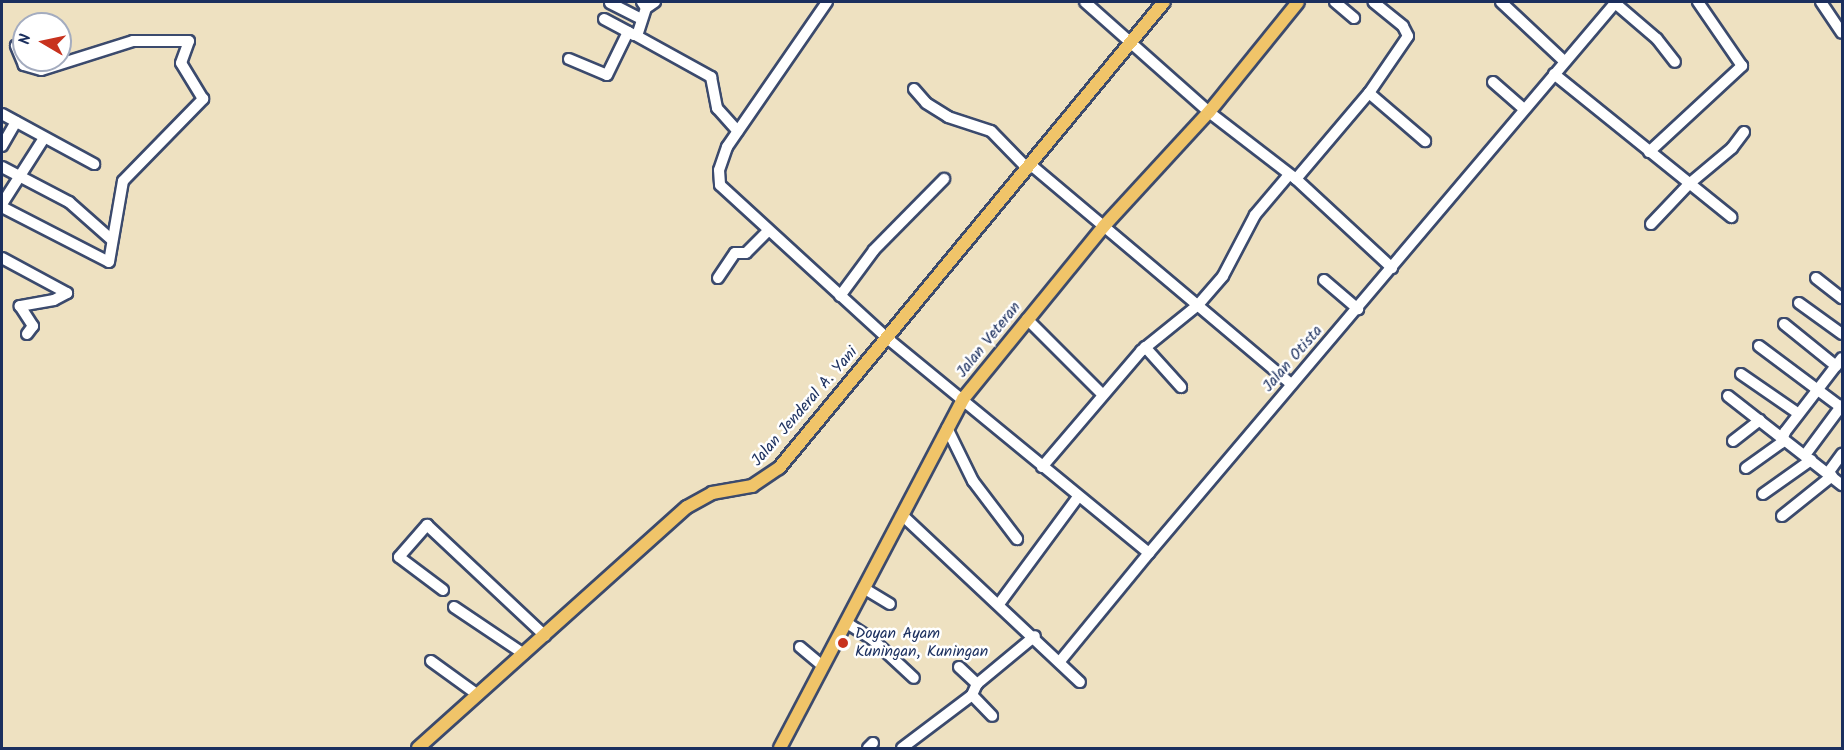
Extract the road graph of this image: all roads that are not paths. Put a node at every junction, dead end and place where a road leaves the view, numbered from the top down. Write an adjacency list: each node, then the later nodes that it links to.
1 (827, 2): 31 (street)
2 (1085, 2): 18 (street)
3 (1164, 2): 18 (main road, Jalan Jenderal A. Yani)
4 (1298, 2): 28 (main road, Jalan Veteran)
5 (1335, 2): 13 (street)
6 (1373, 2): 26 (street)
7 (1502, 2): 21 (street)
8 (1615, 2): 21 (street, Jalan Otista); 22 (street)
9 (1698, 2): 36 (street)
10 (1821, 2): 16 (street)
11 (610, 3): 15 (street)
12 (648, 4): 15 (street)
13 (1354, 18)
14 (604, 19): 17 (street)
15 (641, 20): 17 (street)
16 (1842, 33)
17 (632, 34): 19 (street); 31 (street)
18 (1132, 41): 28 (street); 38 (main road, Jalan Jenderal A. Yani)
19 (570, 59)
20 (72, 60): 49 (street)
21 (1563, 60): 23 (street, Jalan Otista)
22 (1676, 62)
23 (1554, 74): 27 (street, Jalan Otista); 36 (street)
24 (1493, 82): 27 (street)
25 (914, 89): 38 (street)
26 (1369, 93): 34 (street); 41 (street)
27 (1524, 110): 51 (street, Jalan Otista)
28 (1209, 112): 41 (street); 47 (main road, Jalan Veteran)
29 (2, 114): 30 (street)
30 (16, 122): 33 (street); 35 (street)
31 (738, 130): 48 (street)
32 (1743, 132): 43 (street)
33 (44, 138): 37 (street); 40 (street)
34 (1425, 141)
35 (2, 146)
36 (1649, 152): 43 (street)
37 (94, 164)
38 (1029, 167): 47 (street); 64 (main road, Jalan Jenderal A. Yani)
39 (2, 168): 40 (street)
40 (21, 177): 44 (street); 49 (street)
41 (1292, 178): 51 (street); 58 (street)
42 (944, 179): 55 (street)
43 (1689, 184): 45 (street); 46 (street)
44 (2, 206): 49 (street)
45 (1731, 217)
46 (1651, 225)
47 (1104, 226): 58 (street); 60 (main road, Jalan Veteran)
48 (768, 231): 53 (street); 55 (street)
49 (112, 240)
50 (2, 258): 62 (street)
51 (1392, 268): 59 (street, Jalan Otista)
52 (1816, 278): 56 (street)
53 (718, 279)
54 (1323, 280): 59 (street)
55 (840, 296): 64 (street)
56 (1842, 298)
57 (1799, 303): 63 (street)
58 (1198, 304): 66 (street); 69 (street)
59 (1358, 309): 69 (street, Jalan Otista)
60 (1027, 319): 72 (street); 74 (main road, Jalan Veteran)
61 (1784, 324): 67 (street)
62 (27, 334)
63 (1842, 334)
64 (886, 338): 74 (street); 99 (main road, Jalan Jenderal A. Yani)
65 (1759, 346): 71 (street)
66 (1145, 347): 70 (street); 72 (street)
67 (1839, 362): 71 (street)
68 (1741, 374): 76 (street)
69 (1291, 384): 92 (street, Jalan Otista)
70 (1180, 387)
71 (1818, 388): 75 (street); 76 (street)
72 (1101, 393): 83 (street)
73 (1728, 396): 77 (street)
74 (963, 399): 78 (main road, Jalan Veteran); 83 (street)
75 (1842, 407): 82 (street)
76 (1799, 414): 79 (street)
77 (1760, 420): 79 (street); 80 (street)
78 (947, 428): 89 (main road, Jalan Veteran); 91 (street)
79 (1783, 437): 82 (street); 84 (street)
80 (1733, 441)
81 (1842, 454): 85 (street)
82 (1808, 457): 85 (street); 87 (street)
83 (1042, 467): 88 (street)
84 (1746, 468)
85 (1830, 475): 86 (street); 90 (street)
86 (1842, 485)
87 (1763, 494)
88 (1078, 497): 92 (street); 96 (street)
89 (902, 515): 94 (main road, Jalan Veteran); 96 (street)
90 (1782, 516)
91 (1017, 539)
92 (1149, 553): 103 (street, Jalan Otista)
93 (443, 590): 99 (street)
94 (865, 590): 95 (street); 98 (main road, Jalan Veteran)
95 (890, 604)
96 (999, 604): 100 (street)
97 (454, 608): 102 (street)
98 (847, 623): 105 (main road, Jalan Veteran); 107 (street)
99 (545, 636): 102 (main road, Jalan Jenderal A. Yani)
100 (1035, 636): 103 (street); 109 (street)
101 (800, 647): 105 (street)
102 (524, 654): 110 (main road, Jalan Jenderal A. Yani)
103 (1061, 660): 108 (street)
104 (431, 661): 110 (street)
105 (823, 666): 114 (main road, Jalan Veteran)
106 (959, 667): 109 (street)
107 (914, 678)
108 (1080, 682)
109 (977, 684): 111 (street)
110 (478, 695): 113 (main road, Jalan Jenderal A. Yani)
111 (972, 695): 112 (street); 115 (street)
112 (992, 716)
113 (418, 748)
114 (780, 748)
115 (902, 748)

